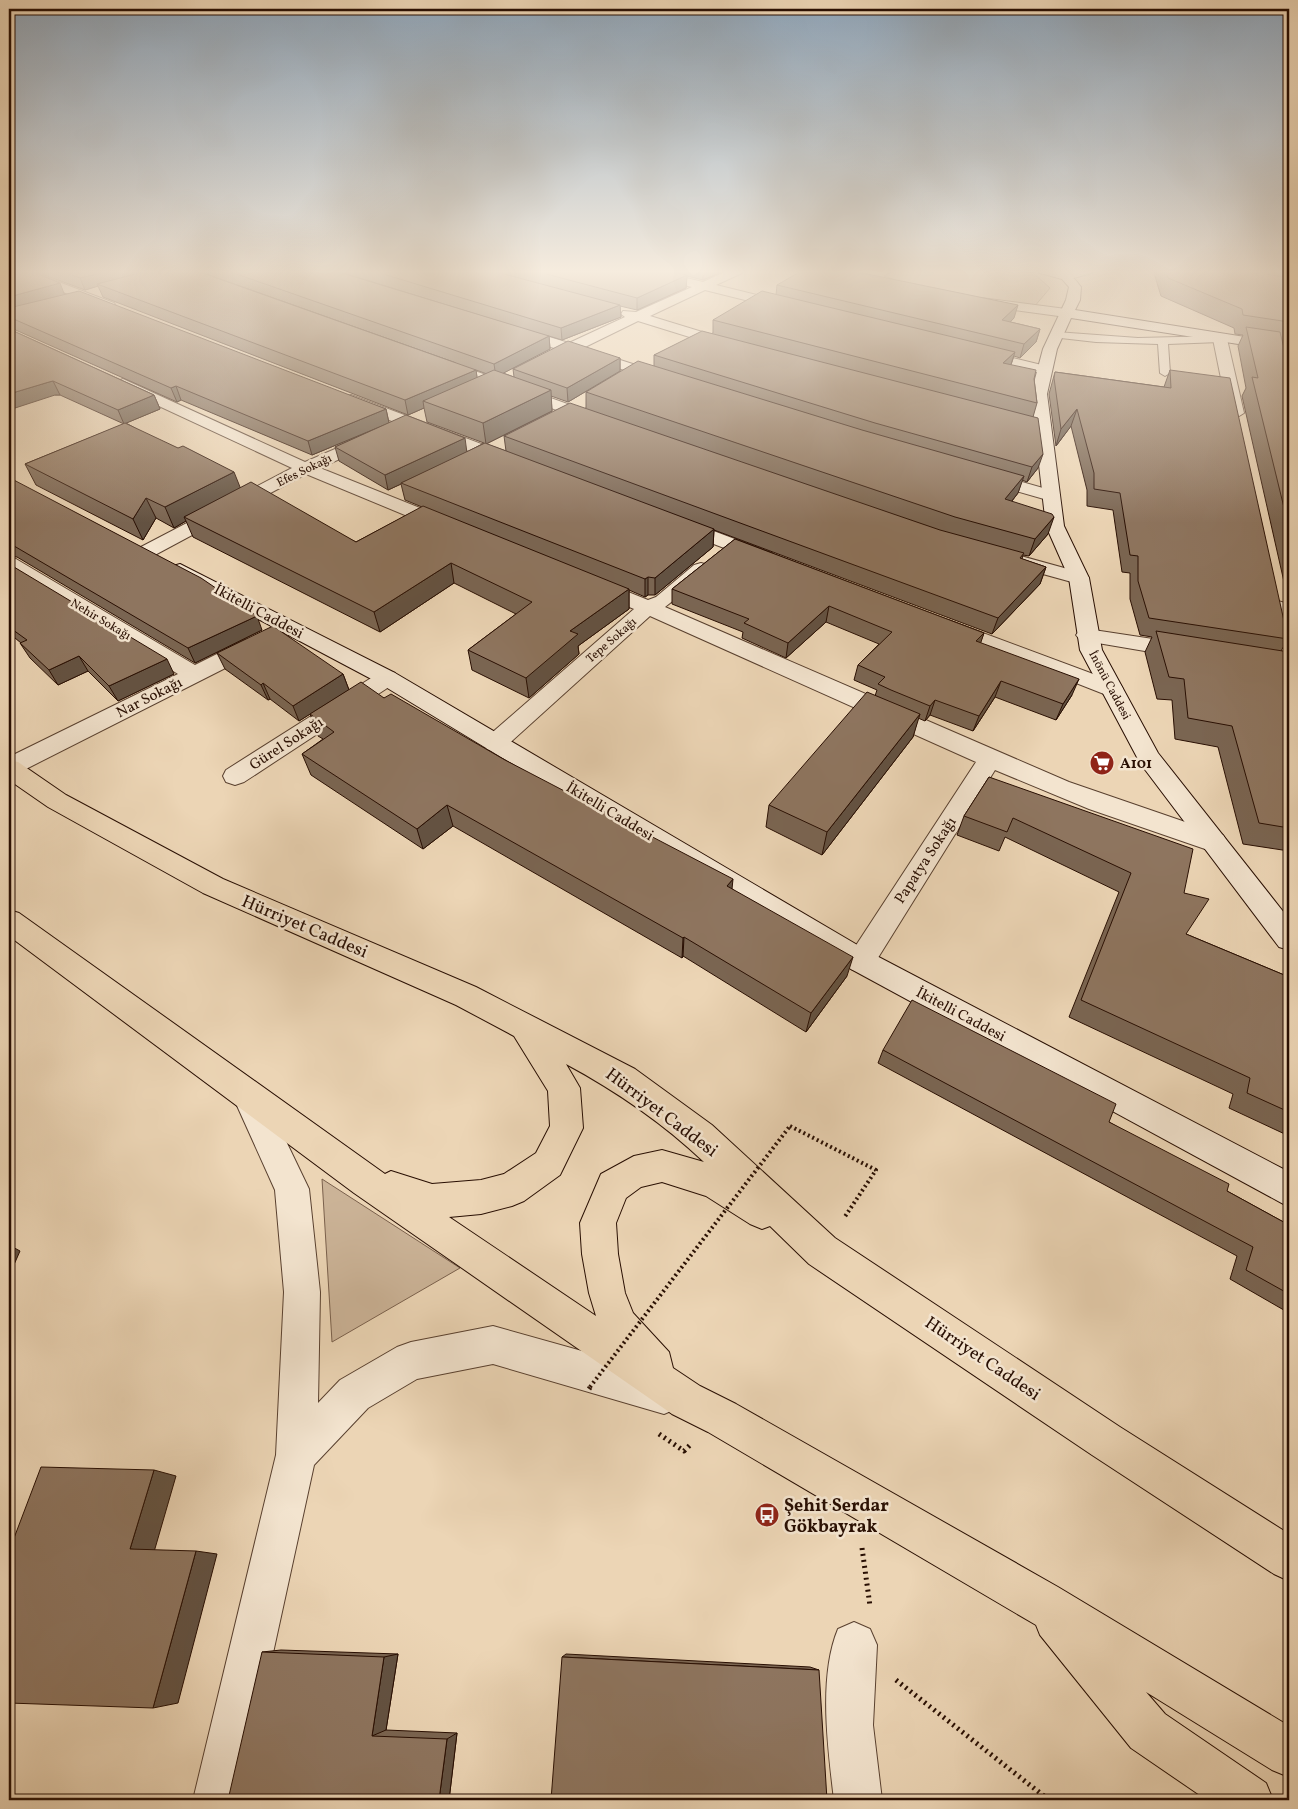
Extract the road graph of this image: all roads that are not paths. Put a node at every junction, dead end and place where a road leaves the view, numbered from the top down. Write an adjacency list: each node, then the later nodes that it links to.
1 (555, 354): 8 (street)
2 (589, 354): 10 (street)
3 (981, 354): 11 (street)
4 (1049, 354): 11 (street, İnönü Caddesi)
5 (1164, 354): 12 (lane)
6 (1223, 354): 26 (street)
7 (424, 356): 17 (street)
8 (551, 356)
9 (660, 358): 10 (street)
10 (637, 370): 15 (street); 16 (street)
11 (1045, 370): 33 (street, İnönü Caddesi)
12 (1165, 373)
13 (513, 375): 17 (street)
14 (110, 378): 31 (street)
15 (620, 380)
16 (675, 382)
17 (499, 383): 18 (street); 21 (street)
18 (481, 391)
19 (334, 394): 24 (street)
20 (586, 400): 21 (street)
21 (569, 410): 23 (street); 25 (street)
22 (427, 415): 24 (street, Efes Sokağı)
23 (550, 422)
24 (408, 423): 28 (street); 31 (street, Efes Sokağı)
25 (616, 426)
26 (1239, 426)
27 (501, 444): 28 (street)
28 (485, 451): 29 (street); 30 (street)
29 (469, 460)
30 (522, 465)
31 (306, 468): 35 (street); 37 (street, Efes Sokağı)
32 (967, 471): 33 (street)
33 (1052, 496): 42 (street, İnönü Caddesi)
34 (662, 518): 36 (street)
35 (468, 534)
36 (731, 544): 39 (street); 44 (street, Tepe Sokağı)
37 (138, 547): 46 (street, İkitelli Caddesi)
38 (997, 555): 42 (street)
39 (777, 561)
40 (9, 563): 50 (street, Nehir Sokağı)
41 (576, 578): 44 (street)
42 (1079, 578): 47 (street, İnönü Caddesi)
43 (1275, 590): 49 (street)
44 (648, 607): 53 (street, Tepe Sokağı); 54 (street)
45 (936, 622): 52 (street)
46 (289, 626): 50 (street, Nar Sokağı); 51 (street, İkitelli Caddesi)
47 (1087, 635): 48 (street); 52 (street, İnönü Caddesi)
48 (1202, 653)
49 (1283, 662)
50 (194, 674): 55 (street, Nar Sokağı)
51 (387, 678): 53 (street, İkitelli Caddesi); 56 (street, Gürel Sokağı)
52 (1112, 689): 57 (street, İnönü Caddesi)
53 (495, 743): 60 (street, İkitelli Caddesi)
54 (990, 759): 57 (street); 60 (street, Papatya Sokağı)
55 (9, 767): 61 (main road, Hürriyet Caddesi)
56 (235, 776)
57 (1214, 842): 59 (street, İnönü Caddesi)
58 (9, 921): 62 (main road)
59 (1289, 939)
60 (861, 961): 64 (street, İkitelli Caddesi)
61 (523, 1025): 63 (main road); 65 (main road, Hürriyet Caddesi)
62 (250, 1099): 63 (main road); 67 (street)
63 (366, 1181): 66 (main road)
64 (1289, 1190)
65 (822, 1251): 66 (main road); 68 (main road, Hürriyet Caddesi)
66 (686, 1400): 67 (street); 69 (main road)
67 (296, 1455): 72 (street)
68 (1289, 1558)
69 (1042, 1603): 71 (main road); 74 (main road)
70 (862, 1631): 73 (street)
71 (1289, 1753)
72 (217, 1800)
73 (858, 1800)
74 (1249, 1800)

